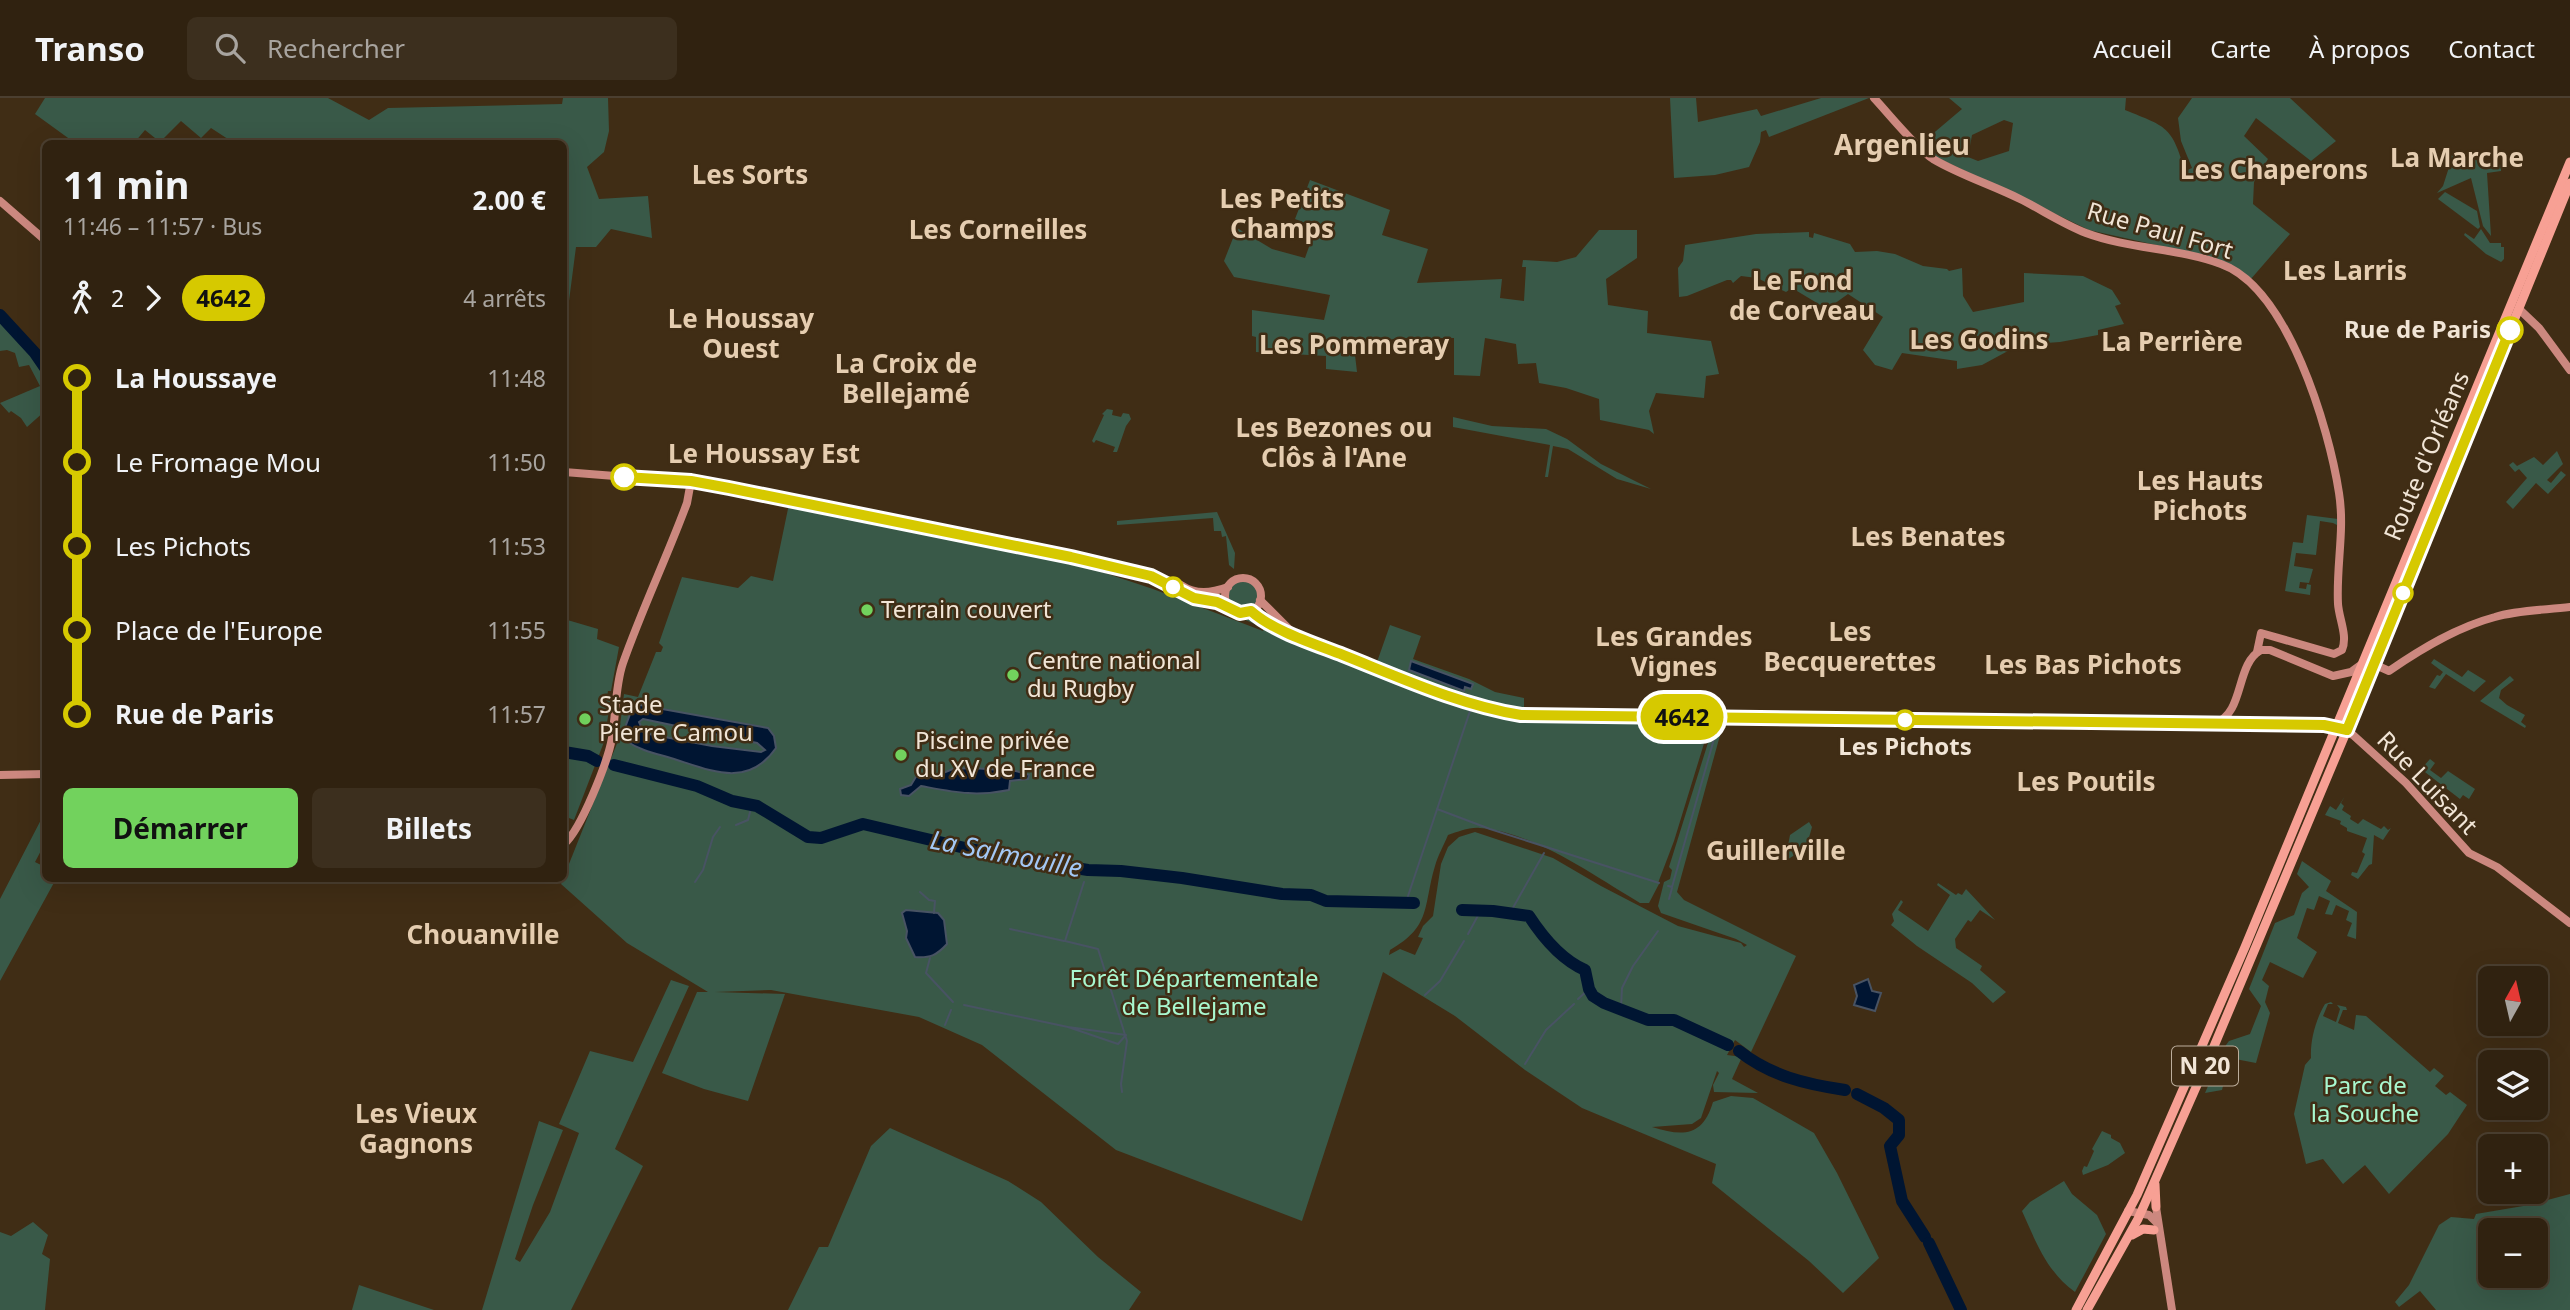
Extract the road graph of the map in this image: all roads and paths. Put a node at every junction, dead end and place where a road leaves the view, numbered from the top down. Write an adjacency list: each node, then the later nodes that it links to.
1 (1874, 98): 17 (main road, Rue Paul Fort)
2 (2570, 162): 18 (main road, Route d'Orléans / N 20)
3 (2570, 183): 6 (main road, Route d'Orléans / N 20)
4 (0, 201): 5 (main road)
5 (42, 238)
6 (2519, 309): 7 (main road); 19 (main road, Route d'Orléans / N 20)
7 (2570, 370)
8 (567, 472): 9 (main road)
9 (691, 481): 10 (main road); 27 (main road)
10 (1071, 557): 11 (main road); 14 (main road)
11 (1228, 587): 12 (main road); 14 (main road)
12 (1260, 600): 15 (main road); 16 (main road)
13 (2570, 607): 19 (main road)
14 (1230, 608): 15 (main road)
15 (1251, 611): 16 (main road)
16 (1298, 638): 21 (main road)
17 (2257, 652): 18 (main road); 20 (main road)
18 (2362, 664): 19 (main road); 23 (main road, Route d'Orléans / N 20)
19 (2374, 665): 24 (main road, Route d'Orléans / N 20)
20 (2231, 708): 21 (main road); 22 (main road)
21 (2208, 724): 22 (main road)
22 (2259, 725): 23 (main road)
23 (2335, 727): 24 (main road); 29 (main road, Route d'Orléans / N 20)
24 (2347, 730): 28 (main road, Rue Luisant); 30 (main road, Route d'Orléans / N 20)
25 (42, 774): 26 (main road)
26 (0, 775)
27 (567, 841)
28 (2570, 923)
29 (2156, 1150): 32 (main road, N 20); 33 (main road)
30 (2156, 1178): 31 (main road); 33 (main road, N 20)
31 (2156, 1207): 34 (main road)
32 (2128, 1211): 33 (main road); 36 (main road, N 20)
33 (2143, 1218): 34 (main road); 35 (main road, N 20)
34 (2156, 1226): 35 (main road); 38 (main road)
35 (2128, 1238): 37 (main road, N 20)
36 (2076, 1310)
37 (2087, 1310)
38 (2172, 1310)

